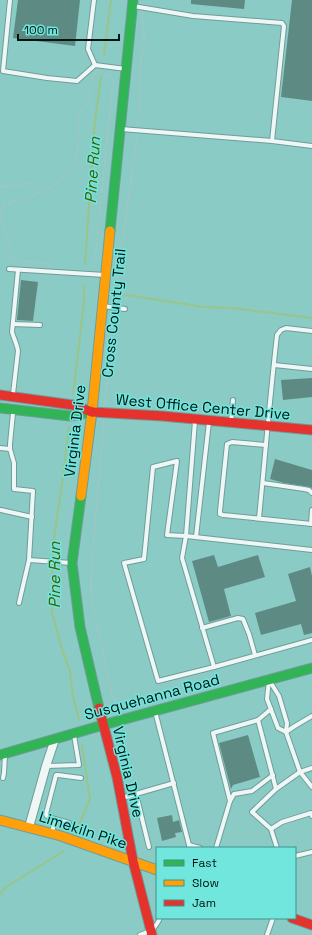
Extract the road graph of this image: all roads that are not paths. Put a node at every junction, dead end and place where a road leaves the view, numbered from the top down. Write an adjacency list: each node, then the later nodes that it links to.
1 (10, 0): 4 (lane)
2 (94, 0): 4 (lane)
3 (133, 3): 5 (main road, Virginia Drive); 7 (lane)
4 (94, 65): 5 (lane)
5 (126, 69): 6 (main road, Virginia Drive)
6 (120, 129): 7 (lane); 11 (main road, Virginia Drive)
7 (272, 141): 8 (lane)
8 (312, 146)
9 (10, 270): 10 (lane)
10 (18, 270): 11 (lane); 14 (lane)
11 (106, 274): 12 (main road, Virginia Drive)
12 (102, 306): 13 (lane); 24 (main road, Virginia Drive)
13 (124, 309)
14 (13, 324): 15 (lane); 20 (lane)
15 (40, 325)
16 (312, 331): 17 (lane)
17 (274, 365): 18 (lane); 28 (lane)
18 (312, 369)
19 (0, 395): 20 (main road)
20 (13, 397): 24 (main road)
21 (233, 400): 27 (lane)
22 (0, 408): 23 (main road)
23 (13, 410): 24 (main road); 32 (lane)
24 (92, 412): 25 (main road, West Office Center Drive); 44 (main road, Virginia Drive)
25 (195, 419): 26 (main road, West Office Center Drive); 40 (lane)
26 (209, 421): 27 (main road, West Office Center Drive); 41 (lane)
27 (231, 423): 28 (main road, West Office Center Drive)
28 (268, 426): 29 (main road, West Office Center Drive); 30 (lane)
29 (312, 430)
30 (266, 445): 33 (lane); 38 (lane)
31 (0, 448): 32 (lane)
32 (10, 449): 37 (lane)
33 (263, 483): 34 (lane); 38 (lane)
34 (312, 493)
35 (1, 510): 37 (lane)
36 (312, 510): 39 (lane)
37 (32, 517): 43 (lane)
38 (259, 518): 39 (lane)
39 (311, 524)
40 (186, 536): 41 (lane); 46 (lane); 49 (lane)
41 (196, 537): 42 (lane)
42 (312, 550)
43 (29, 560): 44 (lane); 45 (lane)
44 (72, 563): 56 (main road, Virginia Drive)
45 (19, 603)
46 (202, 628): 48 (lane); 49 (lane)
47 (312, 640): 48 (lane)
48 (255, 655): 49 (lane)
49 (214, 667)
50 (312, 668): 51 (main road, Susquehanna Road)
51 (269, 680): 52 (lane); 53 (main road, Susquehanna Road); 57 (lane)
52 (271, 709): 55 (lane); 57 (lane)
53 (155, 711): 56 (main road, Susquehanna Road); 67 (lane)
54 (312, 716): 57 (lane)
55 (258, 720): 64 (lane); 74 (lane)
56 (103, 725): 58 (main road, Susquehanna Road); 73 (main road, Virginia Drive)
57 (286, 732): 63 (lane)
58 (74, 734): 59 (main road, Susquehanna Road); 61 (lane)
59 (55, 739): 60 (main road, Susquehanna Road); 61 (street)
60 (3, 754): 65 (lane)
61 (46, 766): 68 (street)
62 (312, 768): 63 (lane)
63 (300, 772): 69 (lane); 71 (lane)
64 (272, 775): 71 (lane); 74 (lane)
65 (3, 778)
66 (81, 778): 70 (lane)
67 (174, 783): 72 (lane); 82 (lane)
68 (41, 784): 70 (lane); 79 (street)
69 (312, 787)
70 (52, 788): 76 (lane)
71 (276, 789): 80 (lane)
72 (136, 794): 73 (lane); 83 (lane)
73 (121, 798): 88 (main road, Virginia Drive)
74 (230, 801): 84 (lane)
75 (312, 816): 80 (lane)
76 (55, 819): 78 (lane); 81 (lane)
77 (0, 820): 79 (main road, Limekiln Pike)
78 (69, 823)
79 (29, 827): 81 (main road, Limekiln Pike)
80 (271, 829): 85 (lane)
81 (52, 834): 88 (main road, Limekiln Pike)
82 (189, 846)
83 (149, 847)
84 (216, 847)
85 (277, 847)
86 (312, 852): 87 (lane)
87 (296, 856)
88 (133, 861): 89 (main road, Limekiln Pike); 94 (main road, Virginia Drive)
89 (156, 870)
90 (160, 919): 94 (lane)
91 (273, 919): 96 (lane)
92 (295, 919): 93 (main road)
93 (312, 925)
94 (152, 933): 95 (lane)
95 (140, 935)
96 (267, 935)

